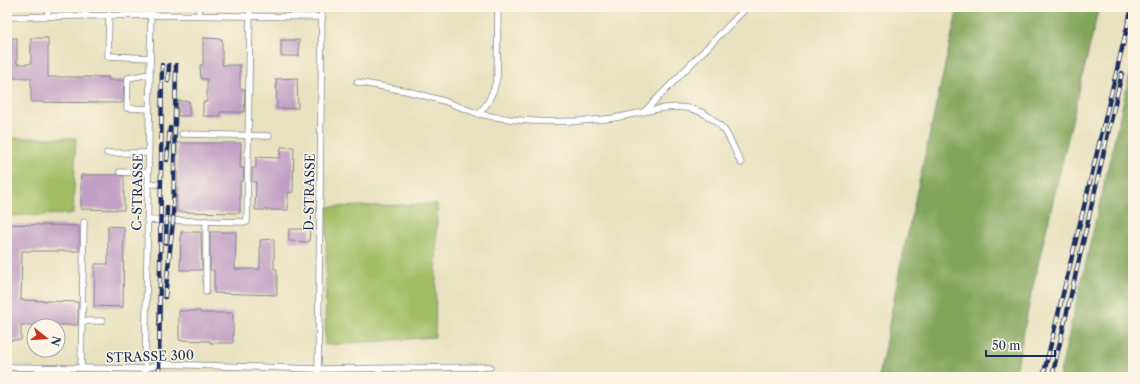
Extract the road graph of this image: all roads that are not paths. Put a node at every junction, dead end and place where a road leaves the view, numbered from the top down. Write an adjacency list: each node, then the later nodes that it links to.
1 (48, 7): 12 (lane)
2 (85, 7): 13 (lane)
3 (150, 7): 10 (lane, C-STRASSE)
4 (199, 7): 11 (lane)
5 (250, 7): 14 (lane)
6 (322, 7): 16 (lane, D-STRASSE)
7 (498, 7): 22 (lane)
8 (747, 7): 21 (lane)
9 (109, 15): 10 (lane); 13 (lane); 17 (lane)
10 (150, 15): 11 (lane); 17 (lane, C-STRASSE)
11 (199, 15): 14 (lane)
12 (48, 16): 13 (lane); 15 (lane)
13 (85, 16)
14 (250, 16): 16 (lane); 24 (lane)
15 (7, 17)
16 (322, 17): 43 (lane, D-STRASSE)
17 (150, 58): 18 (lane, C-STRASSE)
18 (150, 74): 20 (lane, C-STRASSE); 20 (lane)
19 (357, 82): 22 (lane)
20 (149, 108): 27 (lane, C-STRASSE)
21 (644, 112): 22 (lane); 28 (lane)
22 (479, 114)
23 (182, 134): 24 (lane)
24 (248, 136): 25 (lane); 34 (lane)
25 (269, 136)
26 (107, 153): 27 (lane)
27 (148, 153): 30 (lane, C-STRASSE)
28 (740, 164)
29 (120, 172): 30 (lane)
30 (148, 173): 31 (lane, C-STRASSE)
31 (148, 184): 32 (lane); 33 (lane, C-STRASSE)
32 (159, 184)
33 (147, 220): 34 (lane); 42 (lane, C-STRASSE)
34 (206, 221): 36 (lane)
35 (84, 222): 37 (lane)
36 (206, 292)
37 (82, 321): 38 (lane); 41 (lane)
38 (102, 321)
39 (490, 367): 43 (lane, STRASSE 300)
40 (7, 368): 41 (lane, STRASSE 300)
41 (81, 368): 42 (lane, STRASSE 300)
42 (145, 369): 43 (lane, STRASSE 300); 44 (lane, C-STRASSE)
43 (318, 369): 45 (lane, D-STRASSE)
44 (145, 377)
45 (318, 377)

